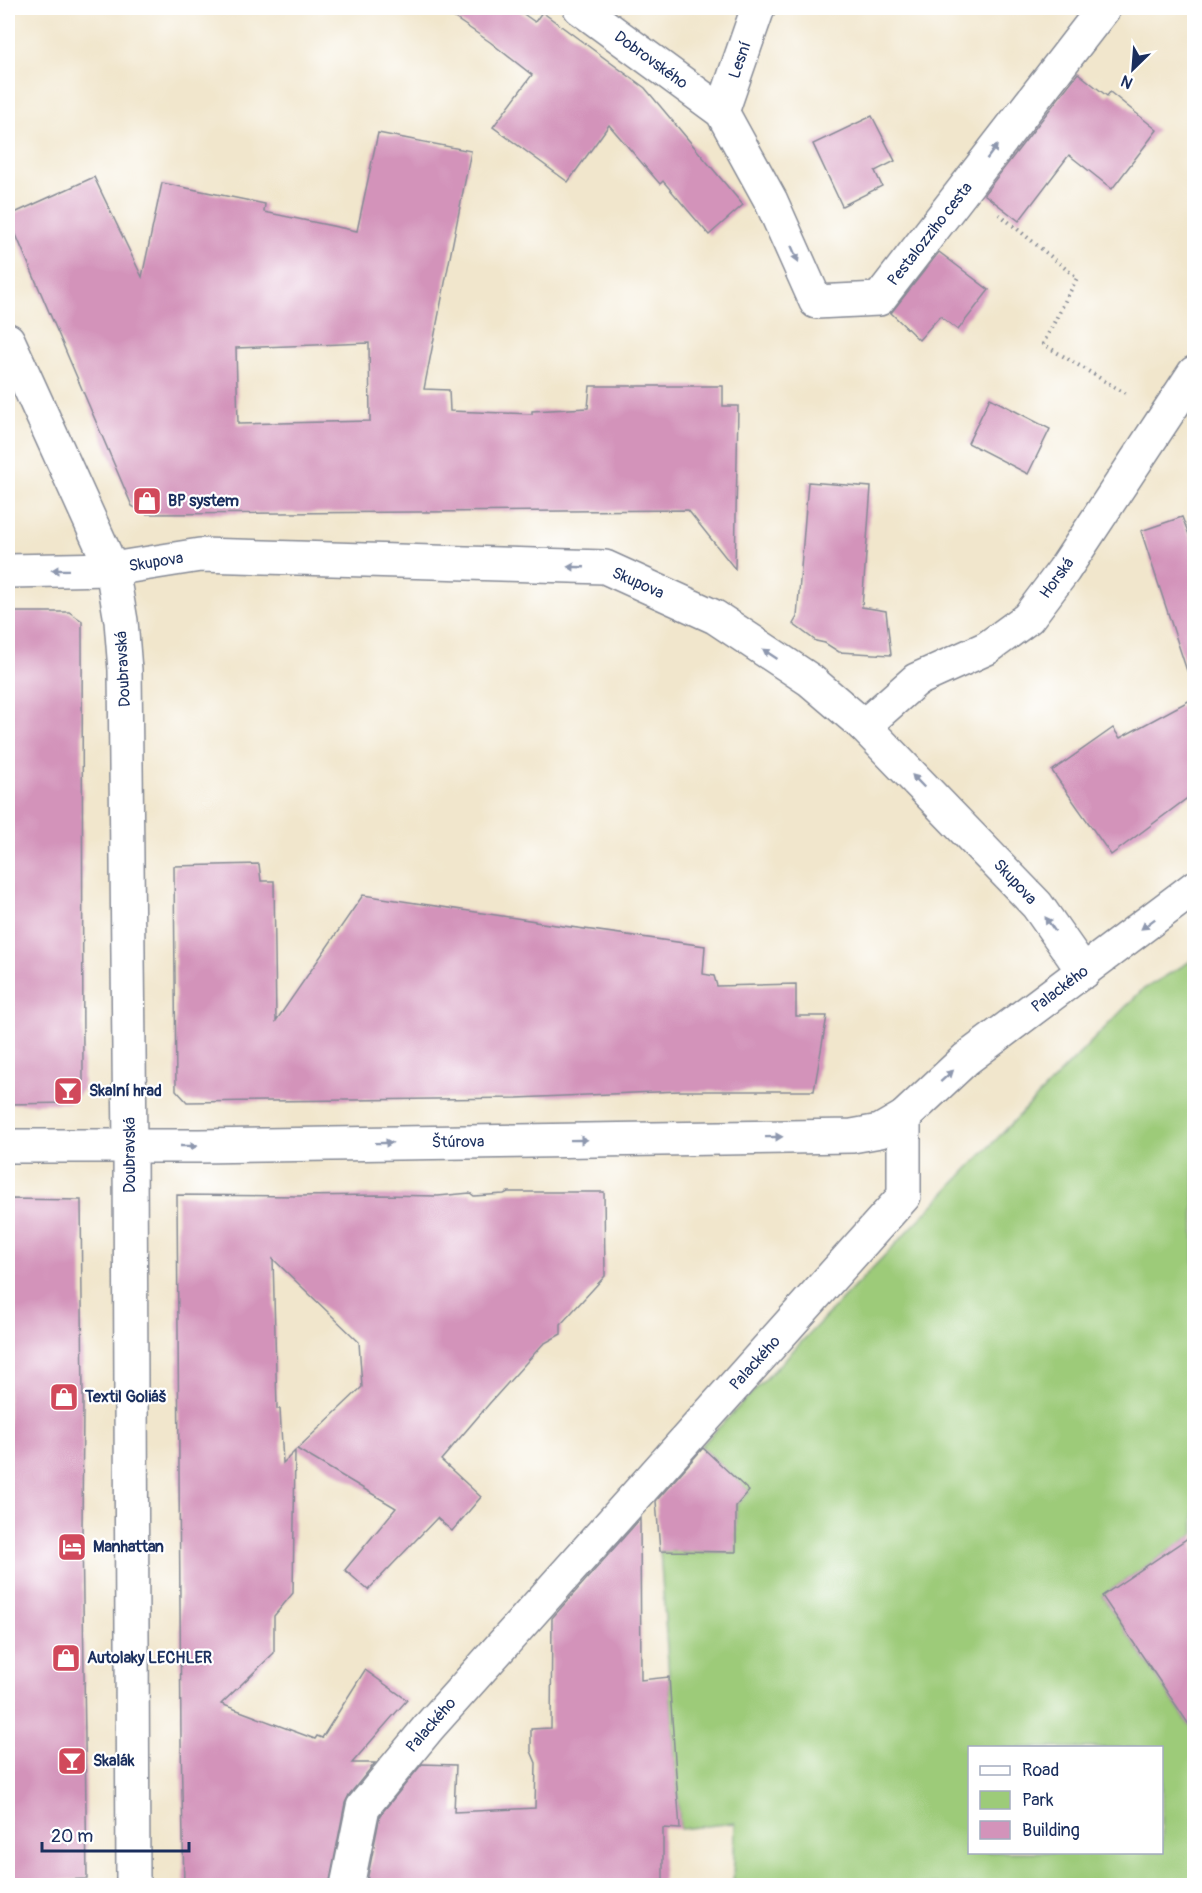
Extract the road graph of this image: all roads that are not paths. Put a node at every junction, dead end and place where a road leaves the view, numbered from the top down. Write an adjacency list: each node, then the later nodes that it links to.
1 (580, 8): 4 (street, Dobrovského)
2 (758, 8): 4 (street, Lesní)
3 (1104, 8): 4 (street, Pestalozziho cesta, one-way to 3)
4 (722, 112)
5 (8, 340): 7 (street, Doubravská)
6 (1194, 373): 9 (street, Horská)
7 (112, 569): 8 (street, Skupova, one-way to 8); 9 (street, Skupova, one-way to 7); 14 (street, Doubravská)
8 (8, 571)
9 (864, 726): 11 (street, Skupova, one-way to 9)
10 (1194, 888): 11 (street, Palackého, one-way to 11)
11 (1084, 972): 12 (street, Palackého, one-way to 11)
12 (904, 1117): 14 (street, Štúrova, one-way to 12); 16 (street, Palackého)
13 (8, 1146): 14 (street, Štúrova)
14 (130, 1147): 15 (street, Doubravská)
15 (133, 1886)
16 (347, 1886)

